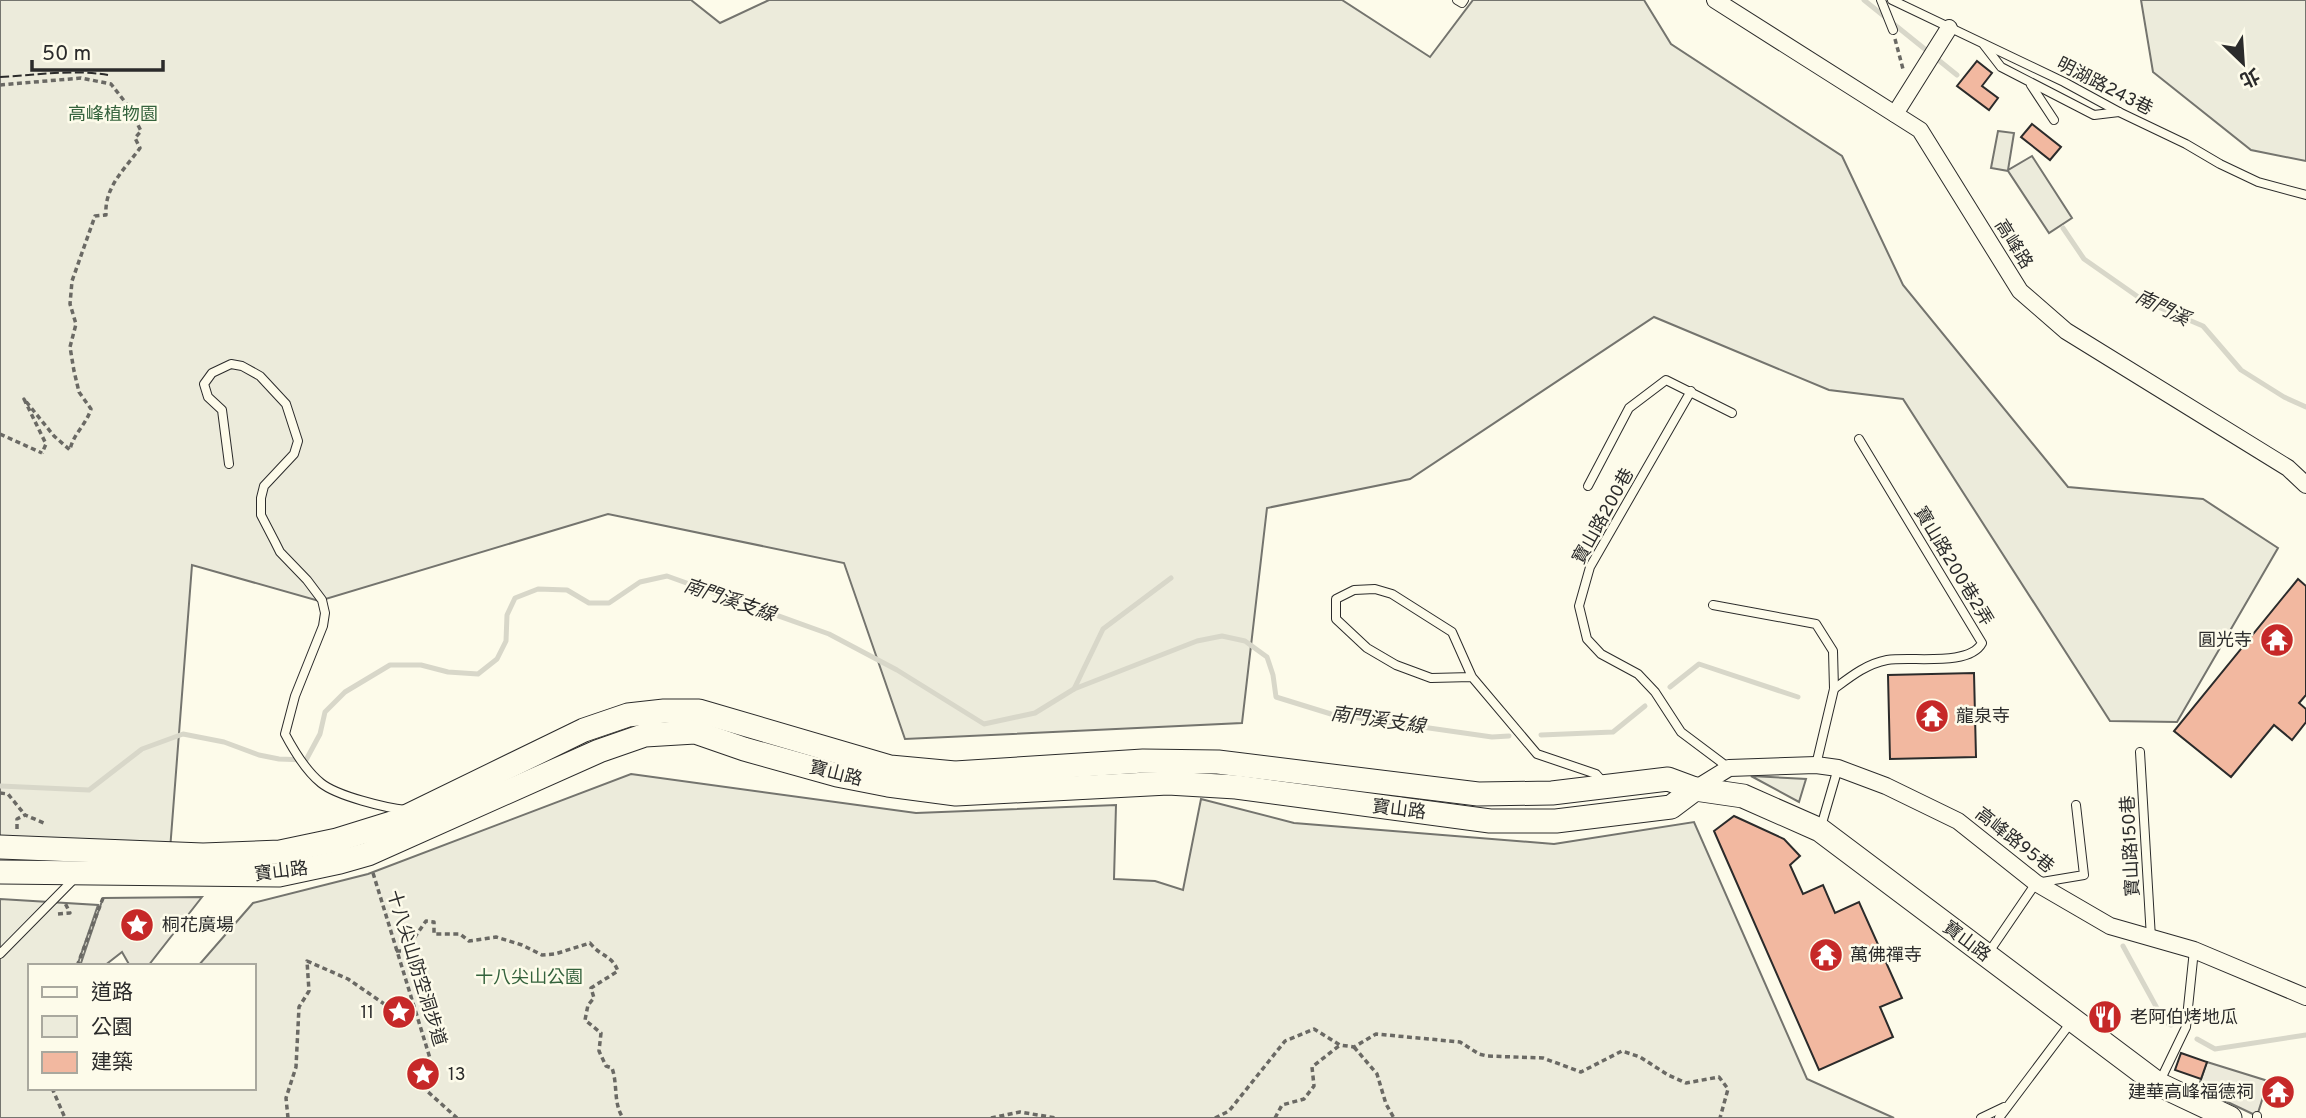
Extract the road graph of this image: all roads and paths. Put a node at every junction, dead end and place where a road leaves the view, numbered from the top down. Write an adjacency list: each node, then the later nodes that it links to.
1 (1457, 0): 2 (lane)
2 (1464, 0)
3 (1715, 0): 13 (street, 高峰路)
4 (1881, 0): 7 (lane)
5 (1892, 0): 6 (lane, 明湖路243巷)
6 (1949, 28): 8 (lane, 明湖路243巷); 11 (street)
7 (1893, 30): 11 (path)
8 (1981, 41): 9 (lane); 12 (lane, 明湖路243巷)
9 (2030, 82): 12 (lane); 14 (lane)
10 (0, 85): 21 (path)
11 (1909, 90): 13 (street)
12 (2119, 112): 15 (lane, 明湖路243巷)
13 (1895, 114): 23 (street, 高峰路)
14 (2054, 120)
15 (2306, 195)
16 (1691, 391): 17 (lane, 寶山路200巷); 24 (lane, 寶山路200巷); 30 (lane, 寶山路200巷)
17 (1732, 413)
18 (0, 434): 21 (path)
19 (1859, 439): 27 (lane, 寶山路200巷2弄)
20 (35, 451): 21 (path)
21 (42, 453)
22 (229, 464): 36 (lane)
23 (2306, 485)
24 (1588, 486)
25 (1713, 605): 27 (lane)
26 (1472, 677): 26 (lane); 32 (lane)
27 (1834, 689): 29 (lane)
28 (2140, 752): 48 (lane, 寶山路150巷)
29 (1816, 765): 30 (street, 高峰路95巷); 31 (street, 高峰路95巷)
30 (1729, 768): 33 (street, 高峰路95巷)
31 (1838, 768): 40 (lane); 46 (street, 高峰路95巷)
32 (1608, 786): 33 (street, 寶山路); 36 (street, 寶山路)
33 (1695, 789): 40 (street, 寶山路); 43 (street, 寶山路)
34 (0, 793): 37 (path)
35 (2076, 804): 46 (lane)
36 (417, 811): 42 (street, 寶山路)
37 (25, 815): 38 (path); 39 (path)
38 (44, 824)
39 (17, 830)
40 (1820, 830): 52 (street, 寶山路)
41 (0, 847): 42 (street, 寶山路)
42 (84, 849): 45 (street)
43 (368, 854): 45 (street, 寶山路); 50 (path, 十八尖山防空洞步道)
44 (0, 872): 45 (street, 寶山路)
45 (79, 874): 51 (lane)
46 (2036, 883): 48 (street, 高峰路95巷); 52 (lane)
47 (103, 898): 53 (path)
48 (2151, 938): 49 (street, 高峰路95巷)
49 (2194, 950): 54 (street, 高峰路95巷); 59 (lane)
50 (396, 951): 55 (path, 十八尖山防空洞步道); 65 (path)
51 (0, 954)
52 (1986, 956): 56 (street, 寶山路)
53 (78, 964)
54 (2306, 997)
55 (414, 1009): 63 (path); 64 (path, 十八尖山防空洞步道)
56 (2072, 1021): 59 (street, 寶山路); 61 (lane)
57 (1340, 1045): 58 (path); 68 (path); 69 (path)
58 (1354, 1046): 70 (path); 71 (path)
59 (2158, 1084): 74 (street, 寶山路)
60 (53, 1090): 62 (path)
61 (2006, 1106): 72 (lane); 73 (lane)
62 (65, 1118)
63 (288, 1118)
64 (457, 1118)
65 (623, 1118)
66 (991, 1118): 67 (path)
67 (1056, 1118)
68 (1215, 1118)
69 (1275, 1118)
70 (1394, 1118)
71 (1720, 1118)
72 (1981, 1118)
73 (1999, 1118)
74 (2230, 1118)

